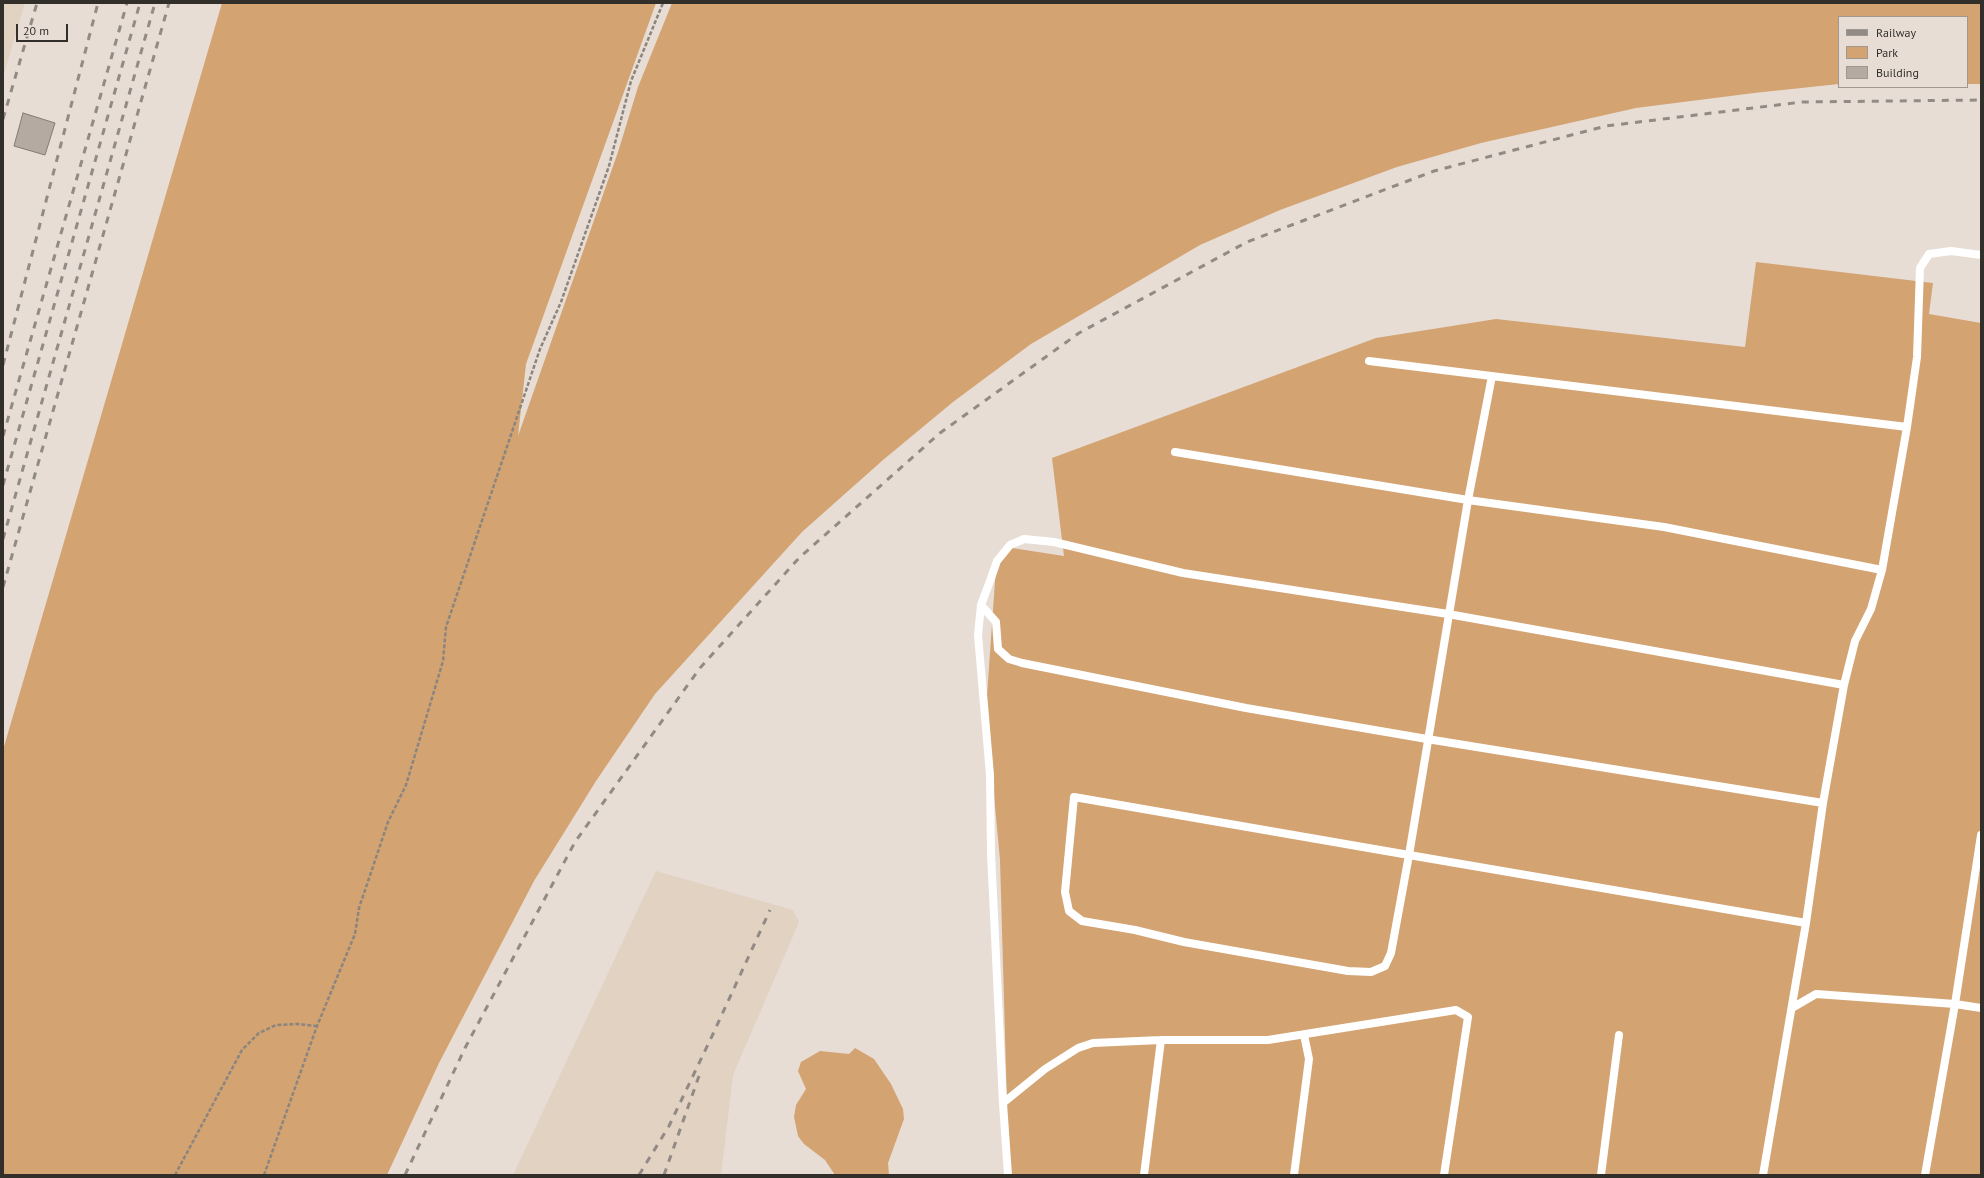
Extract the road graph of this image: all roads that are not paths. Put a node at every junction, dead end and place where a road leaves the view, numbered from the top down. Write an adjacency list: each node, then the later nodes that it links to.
1 (1981, 255): 4 (lane)
2 (1369, 361): 3 (lane)
3 (1492, 376): 4 (lane); 6 (lane)
4 (1907, 427): 7 (lane)
5 (1175, 452): 6 (lane)
6 (1468, 500): 7 (lane); 9 (lane)
7 (1882, 570): 10 (lane)
8 (981, 605): 9 (lane); 11 (lane); 22 (lane)
9 (1448, 614): 10 (lane); 11 (lane)
10 (1844, 685): 12 (lane)
11 (1427, 739): 12 (lane); 14 (lane)
12 (1823, 803): 15 (lane)
13 (1981, 834): 16 (lane)
14 (1409, 856): 14 (lane); 15 (lane)
15 (1806, 923): 17 (lane)
16 (1954, 1004): 17 (lane); 18 (lane); 29 (lane)
17 (1792, 1008): 28 (lane)
18 (1981, 1008)
19 (1304, 1035): 21 (lane); 25 (lane); 26 (lane)
20 (1619, 1035): 27 (lane)
21 (1161, 1040): 22 (lane); 24 (lane)
22 (1003, 1102): 23 (lane)
23 (1008, 1175)
24 (1144, 1175)
25 (1294, 1175)
26 (1444, 1175)
27 (1601, 1175)
28 (1763, 1175)
29 (1925, 1175)

